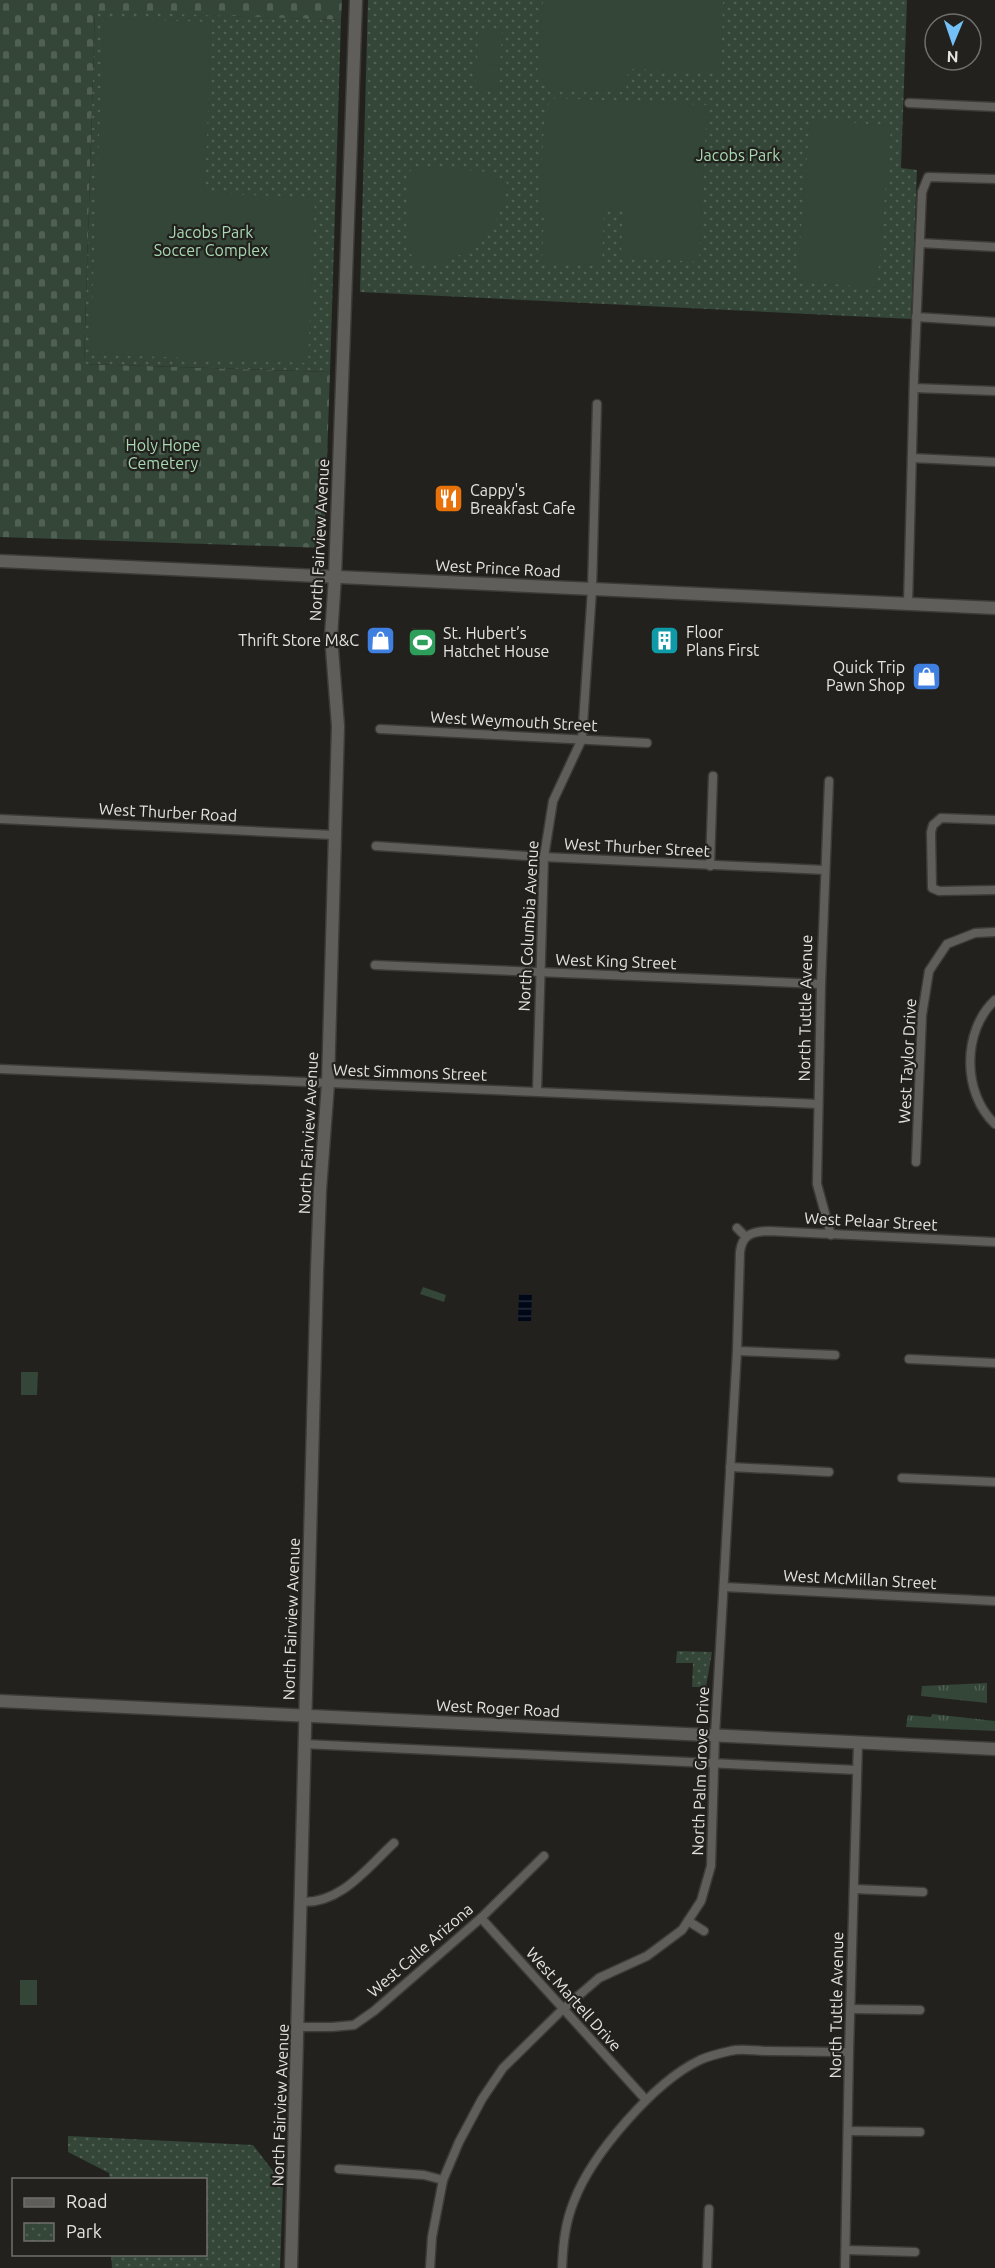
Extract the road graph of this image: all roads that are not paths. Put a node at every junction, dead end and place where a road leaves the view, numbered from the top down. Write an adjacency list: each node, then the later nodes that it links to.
1 (356, 0): 15 (street, North Fairview Avenue)
2 (909, 103): 3 (street)
3 (995, 107)
4 (995, 179): 5 (street)
5 (920, 243): 6 (street); 7 (street)
6 (995, 247)
7 (916, 317): 8 (street); 9 (street)
8 (995, 322)
9 (914, 388): 10 (street); 12 (street)
10 (995, 391)
11 (597, 404): 16 (street, North Columbia Avenue)
12 (912, 458): 13 (street); 17 (street)
13 (995, 462)
14 (0, 561): 15 (street, West Prince Road)
15 (335, 577): 16 (street, West Prince Road); 26 (street, North Fairview Avenue)
16 (592, 590): 17 (street, West Prince Road); 20 (street, North Columbia Avenue)
17 (908, 604): 18 (street, West Prince Road)
18 (995, 608)
19 (380, 729): 20 (street, West Weymouth Street)
20 (582, 739): 21 (street, West Weymouth Street); 28 (street, North Columbia Avenue)
21 (646, 743)
22 (713, 776): 29 (street)
23 (829, 781): 30 (street, North Tuttle Avenue)
24 (0, 819): 26 (street, West Thurber Road)
25 (995, 819): 31 (street)
26 (334, 835): 38 (street, North Fairview Avenue)
27 (376, 846): 28 (street, West Thurber Street)
28 (544, 857): 29 (street, West Thurber Street); 34 (street, North Columbia Avenue)
29 (710, 866): 30 (street, West Thurber Street)
30 (825, 870): 35 (street, North Tuttle Avenue)
31 (995, 890)
32 (995, 932): 42 (street, West Taylor Drive)
33 (375, 965): 34 (street, West King Street)
34 (540, 972): 35 (street, West King Street); 39 (street, North Columbia Avenue)
35 (820, 984): 40 (street, North Tuttle Avenue)
36 (995, 1000): 41 (street)
37 (0, 1069): 38 (street, West Simmons Street)
38 (328, 1084): 39 (street, West Simmons Street); 58 (street, North Fairview Avenue)
39 (537, 1091): 40 (street, West Simmons Street)
40 (818, 1104): 44 (street, North Tuttle Avenue)
41 (995, 1124)
42 (916, 1162)
43 (737, 1228): 45 (street)
44 (831, 1235): 45 (street, West Pelaar Street); 46 (street, West Pelaar Street)
45 (746, 1237): 47 (street, North Palm Grove Drive)
46 (995, 1242)
47 (737, 1351): 48 (street); 51 (street, North Palm Grove Drive)
48 (835, 1355)
49 (909, 1359): 50 (street)
50 (995, 1363)
51 (730, 1467): 52 (street); 55 (street, North Palm Grove Drive)
52 (829, 1472)
53 (902, 1478): 54 (street)
54 (995, 1482)
55 (724, 1587): 56 (street, West McMillan Street); 59 (street, North Palm Grove Drive)
56 (995, 1601)
57 (0, 1701): 58 (street, West Roger Road)
58 (305, 1714): 59 (street, West Roger Road); 61 (street, North Fairview Avenue)
59 (715, 1735): 60 (street, West Roger Road); 63 (street, North Palm Grove Drive)
60 (858, 1743): 62 (street, West Roger Road); 64 (street, North Tuttle Avenue)
61 (304, 1744): 63 (street); 69 (street, North Fairview Avenue)
62 (995, 1749)
63 (714, 1763): 64 (street); 71 (street, North Palm Grove Drive)
64 (857, 1770): 67 (street, North Tuttle Avenue)
65 (394, 1843): 69 (street)
66 (543, 1856): 70 (street, West Calle Arizona)
67 (854, 1888): 68 (street); 74 (street, North Tuttle Avenue)
68 (922, 1892)
69 (301, 1902): 76 (street, North Fairview Avenue)
70 (481, 1918): 73 (street, West Martell Drive); 76 (street, West Calle Arizona)
71 (688, 1921): 72 (street); 73 (street, North Palm Grove Drive)
72 (704, 1930)
73 (563, 2009): 78 (street, West Martell Drive); 82 (street, North Palm Grove Drive)
74 (851, 2009): 75 (street); 77 (street, North Tuttle Avenue)
75 (920, 2010)
76 (298, 2027): 86 (street, North Fairview Avenue)
77 (849, 2052): 78 (street); 79 (street, North Tuttle Avenue)
78 (646, 2100): 88 (street)
79 (849, 2131): 80 (street); 84 (street, North Tuttle Avenue)
80 (920, 2132)
81 (339, 2169): 82 (street)
82 (443, 2180): 87 (street, North Palm Grove Drive)
83 (709, 2209): 89 (street)
84 (846, 2250): 85 (street); 90 (street, North Tuttle Avenue)
85 (915, 2252)
86 (291, 2268)
87 (430, 2268)
88 (562, 2268)
89 (707, 2268)
90 (845, 2268)

